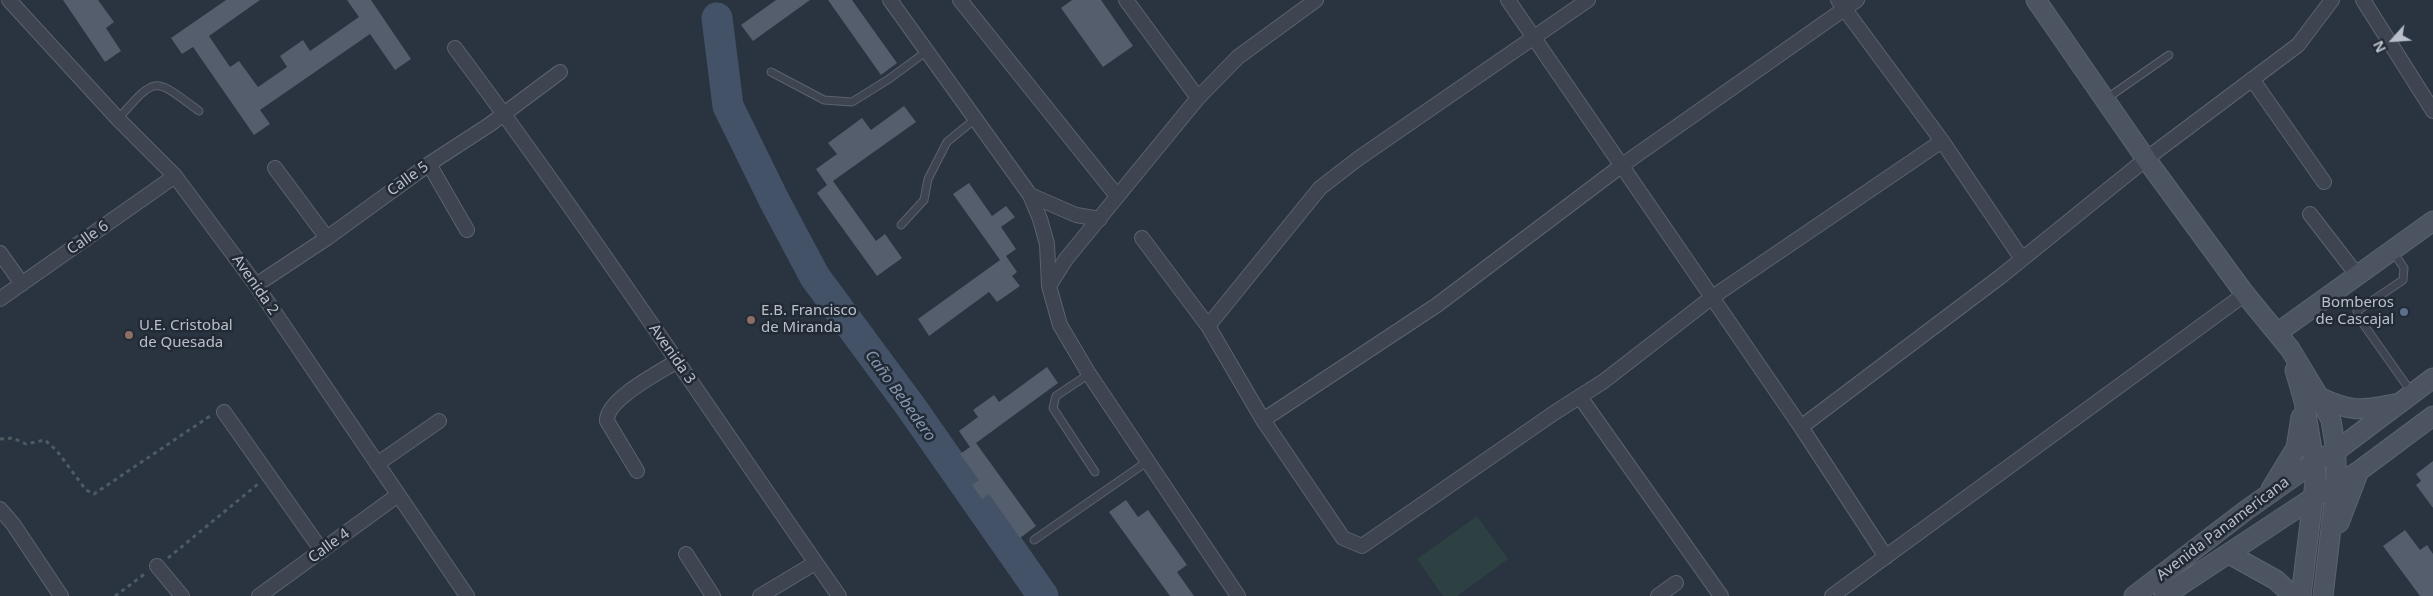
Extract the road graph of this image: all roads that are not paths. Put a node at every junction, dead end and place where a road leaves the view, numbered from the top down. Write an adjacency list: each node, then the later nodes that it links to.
1 (10, 0): 25 (street, Avenida 2)
2 (890, 0): 15 (street)
3 (960, 0): 35 (street)
4 (1126, 0): 20 (street)
5 (1316, 0): 20 (street)
6 (1508, 0): 13 (street)
7 (1588, 0): 13 (street)
8 (1857, 0): 12 (street)
9 (2036, 0): 21 (street)
10 (2363, 0): 22 (street)
11 (2330, 1): 19 (street)
12 (1841, 4): 27 (street); 30 (street)
13 (1533, 38): 30 (street); 53 (street)
14 (455, 48): 24 (street, Avenida 3)
15 (927, 51): 18 (lane); 26 (street)
16 (2169, 54): 21 (lane)
17 (560, 72): 24 (street, Calle 5)
18 (771, 72)
19 (2252, 80): 28 (street); 33 (street)
20 (1198, 98): 35 (street)
21 (2104, 100): 28 (street)
22 (2433, 110)
23 (199, 111): 25 (lane)
24 (504, 114): 29 (street, Calle 5); 55 (street, Avenida 3)
25 (118, 119): 32 (street, Avenida 2)
26 (976, 119): 34 (street); 39 (lane)
27 (1942, 141): 45 (street); 51 (street)
28 (2146, 159): 45 (street); 50 (street)
29 (429, 164): 40 (street); 41 (street, Calle 5)
30 (1620, 166): 51 (street); 63 (street)
31 (275, 168): 41 (street)
32 (175, 176): 47 (street, Calle 6); 48 (street, Avenida 2)
33 (2324, 182)
34 (1030, 195): 37 (street); 49 (street)
35 (1117, 196): 37 (street)
36 (2310, 214): 46 (street)
37 (1100, 219): 49 (street)
38 (2433, 221): 43 (street)
39 (901, 225)
40 (467, 230)
41 (327, 238): 48 (street, Calle 5)
42 (1142, 238): 53 (street)
43 (2392, 250): 46 (street); 59 (lane)
44 (0, 253): 47 (street)
45 (2022, 259): 65 (street)
46 (2357, 276): 54 (street)
47 (22, 284): 52 (street, Calle 6)
48 (256, 285): 69 (street, Avenida 2)
49 (1049, 286): 56 (street)
50 (2245, 294): 54 (street); 83 (street)
51 (1711, 298): 58 (street); 65 (street)
52 (0, 299)
53 (1208, 326): 63 (street)
54 (2277, 333): 60 (street)
55 (677, 361): 70 (street); 84 (street, Avenida 3)
56 (1089, 374): 67 (street); 72 (lane)
57 (2433, 378): 59 (street, Avenida Panamericana)
58 (1580, 398): 63 (street); 96 (street)
59 (2406, 398): 60 (street); 66 (street, Avenida Panamericana)
60 (2312, 399): 66 (street); 68 (street); 74 (street)
61 (224, 412): 80 (street)
62 (2433, 416): 71 (street, Avenida Panamericana)
63 (1263, 420)
64 (440, 421): 69 (street)
65 (1801, 427): 83 (street)
66 (2336, 451): 68 (street, Avenida Panamericana); 73 (street)
67 (1148, 461): 78 (lane); 94 (street)
68 (2313, 463): 74 (street, Avenida Panamericana); 76 (street)
69 (377, 464): 75 (street, Avenida 2)
70 (637, 471)
71 (2359, 471): 73 (street, Avenida Panamericana); 79 (street)
72 (1096, 472)
73 (2336, 486): 76 (street, Avenida Panamericana); 79 (street)
74 (2268, 495): 98 (street, Avenida Panamericana)
75 (398, 496): 80 (street, Calle 4); 90 (street, Avenida 2)
76 (2314, 496): 82 (street, Avenida Panamericana); 101 (street)
77 (0, 509): 87 (street)
78 (1034, 540)
79 (2328, 549): 102 (street)
80 (322, 551): 89 (street, Calle 4)
81 (686, 554): 91 (street)
82 (2229, 554): 99 (street, Avenida Panamericana); 100 (street)
83 (1886, 557): 97 (street)
84 (815, 563): 92 (street); 93 (street, Avenida 3)
85 (157, 566): 88 (street)
86 (1676, 583): 95 (street)
87 (61, 596)
88 (182, 596)
89 (259, 596)
90 (467, 596)
91 (713, 596)
92 (760, 596)
93 (839, 596)
94 (1238, 596)
95 (1658, 596)
96 (1721, 596)
97 (1832, 596)
98 (2134, 596)
99 (2164, 596)
100 (2293, 596)
101 (2302, 596)
102 (2323, 596)

